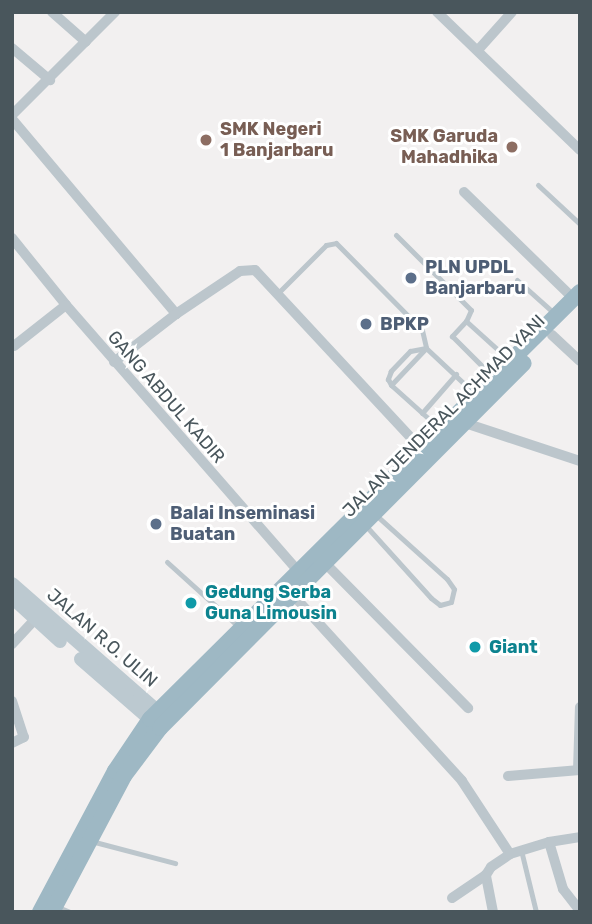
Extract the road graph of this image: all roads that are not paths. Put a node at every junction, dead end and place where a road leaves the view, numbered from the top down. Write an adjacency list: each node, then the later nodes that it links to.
1 (52, 12): 5 (street)
2 (116, 12): 5 (street)
3 (437, 12): 7 (street)
4 (512, 12): 7 (street)
5 (86, 42): 8 (street)
6 (12, 48): 8 (street)
7 (478, 50): 10 (street)
8 (50, 80): 9 (street)
9 (12, 117): 20 (street)
10 (580, 150)
11 (538, 185): 13 (lane)
12 (464, 192): 18 (street)
13 (580, 224)
14 (396, 235): 22 (lane)
15 (12, 238): 19 (street, GANG ABDUL KADIR)
16 (517, 280): 21 (lane)
17 (277, 294): 20 (street); 25 (lane); 35 (street)
18 (578, 299): 21 (highway, JALAN JENDERAL ACHMAD YANI); 23 (highway, JALAN JENDERAL ACHMAD YANI)
19 (66, 305): 24 (street); 27 (street, GANG ABDUL KADIR)
20 (176, 314): 27 (street)
21 (556, 315): 28 (highway, JALAN JENDERAL ACHMAD YANI)
22 (467, 321): 28 (lane); 29 (lane)
23 (552, 335): 26 (street); 33 (highway, JALAN JENDERAL ACHMAD YANI)
24 (14, 346)
25 (426, 348): 30 (lane); 32 (lane)
26 (580, 361)
27 (114, 362): 41 (street, GANG ABDUL KADIR)
28 (511, 362): 31 (highway, JALAN JENDERAL ACHMAD YANI)
29 (483, 367)
30 (456, 374): 31 (lane); 32 (lane)
31 (477, 395): 34 (highway, JALAN JENDERAL ACHMAD YANI)
32 (422, 413): 34 (lane)
33 (465, 423): 36 (street); 37 (highway, JALAN JENDERAL ACHMAD YANI)
34 (441, 430): 35 (highway, JALAN JENDERAL ACHMAD YANI)
35 (422, 450): 37 (highway, JALAN JENDERAL ACHMAD YANI)
36 (580, 461)
37 (388, 491): 38 (highway, JALAN JENDERAL ACHMAD YANI); 41 (highway, JALAN JENDERAL ACHMAD YANI)
38 (369, 519): 38 (lane); 40 (highway, JALAN JENDERAL ACHMAD YANI)
39 (167, 562): 46 (lane)
40 (325, 563): 43 (highway, JALAN JENDERAL ACHMAD YANI); 51 (street)
41 (299, 572): 46 (highway, JALAN JENDERAL ACHMAD YANI)
42 (12, 583): 48 (main road, JALAN R.O. ULIN)
43 (293, 595): 52 (highway, JALAN JENDERAL ACHMAD YANI); 60 (street)
44 (12, 597): 45 (main road, JALAN R.O. ULIN)
45 (36, 618): 47 (street); 48 (main road, JALAN R.O. ULIN)
46 (242, 630): 52 (highway, JALAN JENDERAL ACHMAD YANI)
47 (12, 644)
48 (83, 655): 52 (main road, JALAN R.O. ULIN)
49 (12, 701): 53 (street)
50 (580, 706): 54 (street)
51 (468, 708)
52 (158, 720): 57 (highway, JALAN JENDERAL ACHMAD YANI); 66 (highway, JALAN JENDERAL ACHMAD YANI)
53 (12, 743)
54 (579, 770): 55 (street)
55 (508, 776)
56 (580, 837): 58 (street)
57 (92, 841): 61 (lane); 64 (highway, JALAN JENDERAL ACHMAD YANI)
58 (549, 842): 59 (street); 65 (street)
59 (521, 850): 60 (street); 68 (lane)
60 (510, 854): 62 (street)
61 (175, 863)
62 (486, 875): 63 (street); 67 (street)
63 (452, 898)
64 (59, 910)
65 (580, 911)
66 (40, 912)
67 (493, 912)
68 (536, 912)

